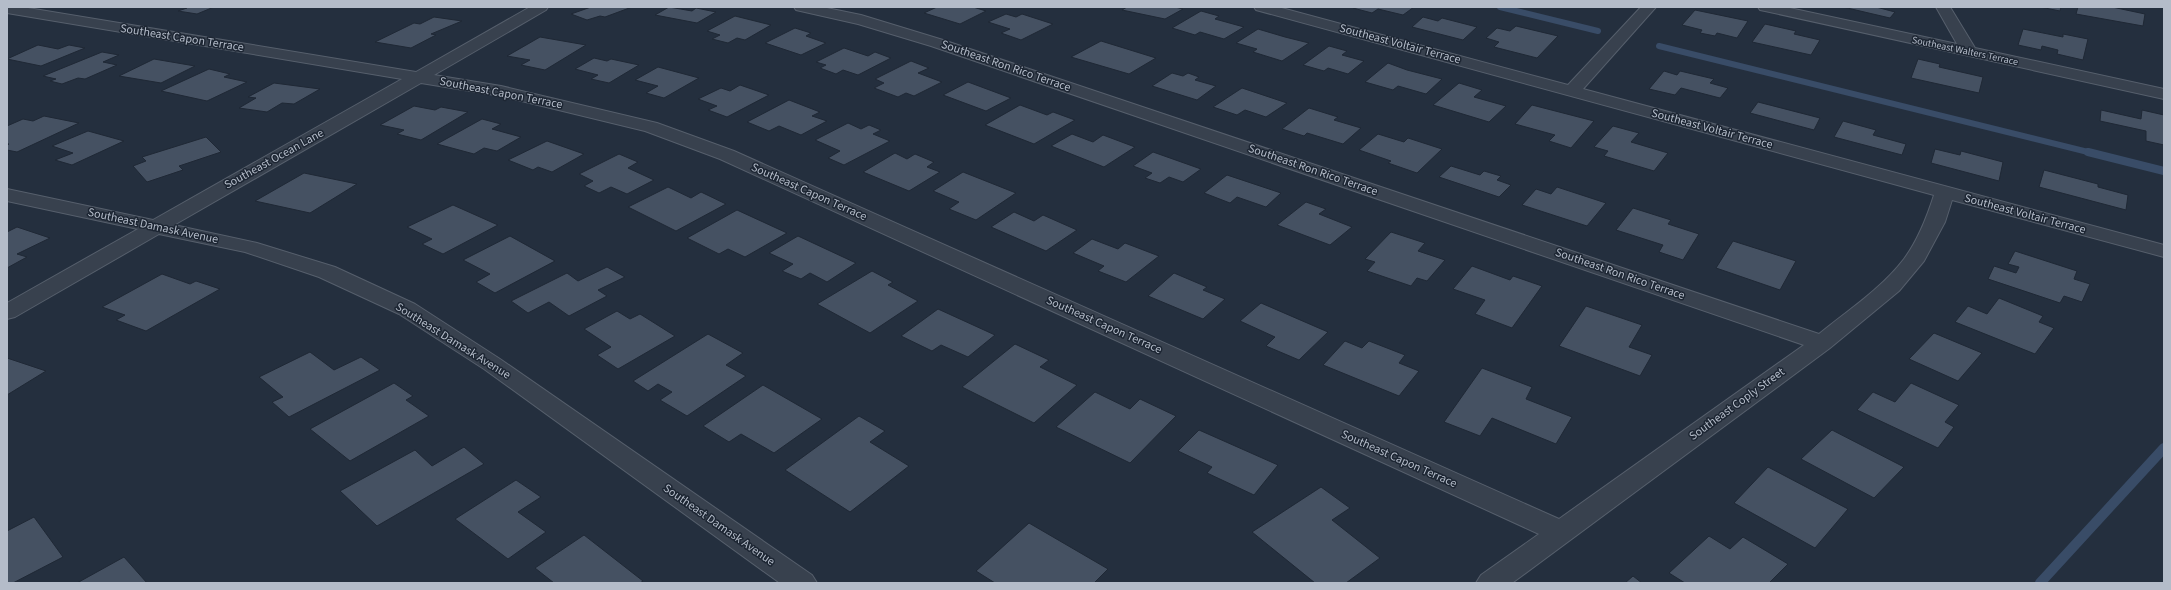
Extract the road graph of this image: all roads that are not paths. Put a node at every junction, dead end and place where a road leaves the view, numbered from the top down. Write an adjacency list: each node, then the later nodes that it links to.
1 (541, 7): 9 (street, Southeast Ocean Lane)
2 (801, 7): 17 (street, Southeast Ron Rico Terrace)
3 (1261, 7): 10 (street, Southeast Voltair Terrace)
4 (1649, 7): 10 (street)
5 (1765, 7): 8 (street, Southeast Walters Terrace)
6 (1942, 7): 8 (street)
7 (7, 9): 9 (street, Southeast Capon Terrace)
8 (1969, 52): 11 (street, Southeast Walters Terrace)
9 (420, 77): 14 (street, Southeast Ocean Lane); 18 (street, Southeast Capon Terrace)
10 (1572, 91): 12 (street, Southeast Voltair Terrace)
11 (2164, 94)
12 (1945, 192): 15 (street, Southeast Voltair Terrace); 17 (street, Southeast Coply Street)
13 (7, 195): 14 (street, Southeast Damask Avenue)
14 (156, 226): 16 (street, Southeast Ocean Lane); 19 (street, Southeast Damask Avenue)
15 (2164, 251)
16 (7, 312)
17 (1822, 343): 18 (street, Southeast Coply Street)
18 (1561, 532): 20 (street, Southeast Coply Street)
19 (802, 583)
20 (1491, 583)

